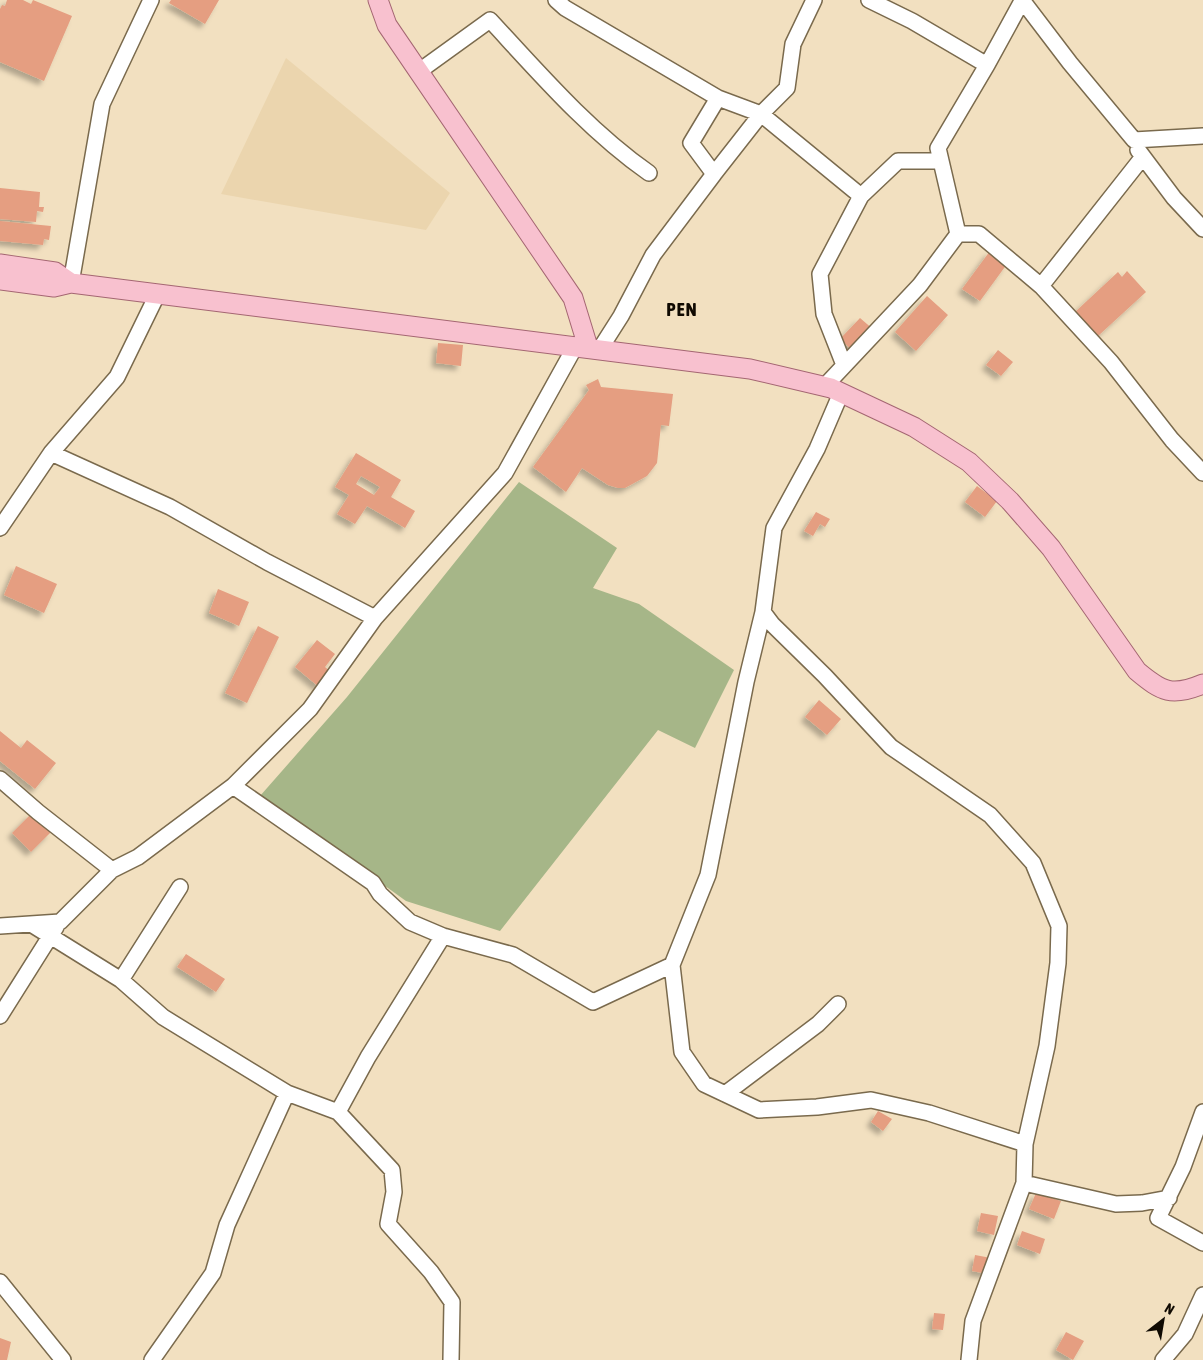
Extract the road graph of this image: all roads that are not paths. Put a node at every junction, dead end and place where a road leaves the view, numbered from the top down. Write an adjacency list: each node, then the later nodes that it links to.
1 (151, 0): 22 (street)
2 (378, 0): 8 (main road)
3 (556, 0): 9 (street)
4 (814, 0): 10 (street)
5 (869, 0): 7 (street)
6 (1022, 0): 7 (street); 12 (street)
7 (987, 65): 14 (street)
8 (418, 72): 15 (street); 25 (main road)
9 (718, 98): 10 (street); 16 (street)
10 (761, 114): 16 (street); 17 (street)
11 (1203, 136): 12 (street)
12 (1134, 140): 13 (street)
13 (1142, 158): 18 (street); 23 (street)
14 (941, 161): 17 (street); 19 (street)
15 (649, 173)
16 (714, 174): 25 (street)
17 (862, 196): 26 (street)
18 (1203, 229)
19 (958, 234): 23 (street); 26 (street)
20 (0, 264): 22 (main road)
21 (0, 280): 22 (main road)
22 (71, 282): 24 (main road)
23 (1041, 286): 29 (street)
24 (158, 293): 25 (main road); 28 (street)
25 (588, 347): 27 (main road); 32 (street)
26 (844, 365): 27 (street)
27 (832, 390): 31 (street); 33 (main road)
28 (51, 453): 30 (street); 32 (street)
29 (1203, 473)
30 (0, 528)
31 (763, 612): 43 (street); 51 (street)
32 (375, 618): 35 (street)
33 (1203, 684)
34 (0, 779): 36 (street)
35 (233, 786): 36 (street); 42 (street)
36 (112, 870): 38 (street)
37 (180, 887): 44 (street)
38 (60, 922): 39 (street); 41 (street)
39 (31, 924): 40 (street); 41 (street)
40 (0, 926)
41 (52, 935): 44 (street); 46 (street)
42 (443, 936): 43 (street); 49 (street)
43 (672, 965): 48 (street)
44 (121, 980): 47 (street)
45 (838, 1004): 48 (street)
46 (0, 1016)
47 (287, 1093): 49 (street); 58 (street)
48 (726, 1094): 51 (street)
49 (338, 1112): 59 (street)
50 (1203, 1112): 53 (street)
51 (1025, 1144): 52 (street)
52 (1024, 1183): 53 (street); 60 (street)
53 (1169, 1198): 54 (street)
54 (1203, 1243)
55 (0, 1282): 57 (street)
56 (1203, 1295): 61 (street)
57 (64, 1360)
58 (152, 1360)
59 (451, 1360)
60 (969, 1360)
61 (1163, 1360)

